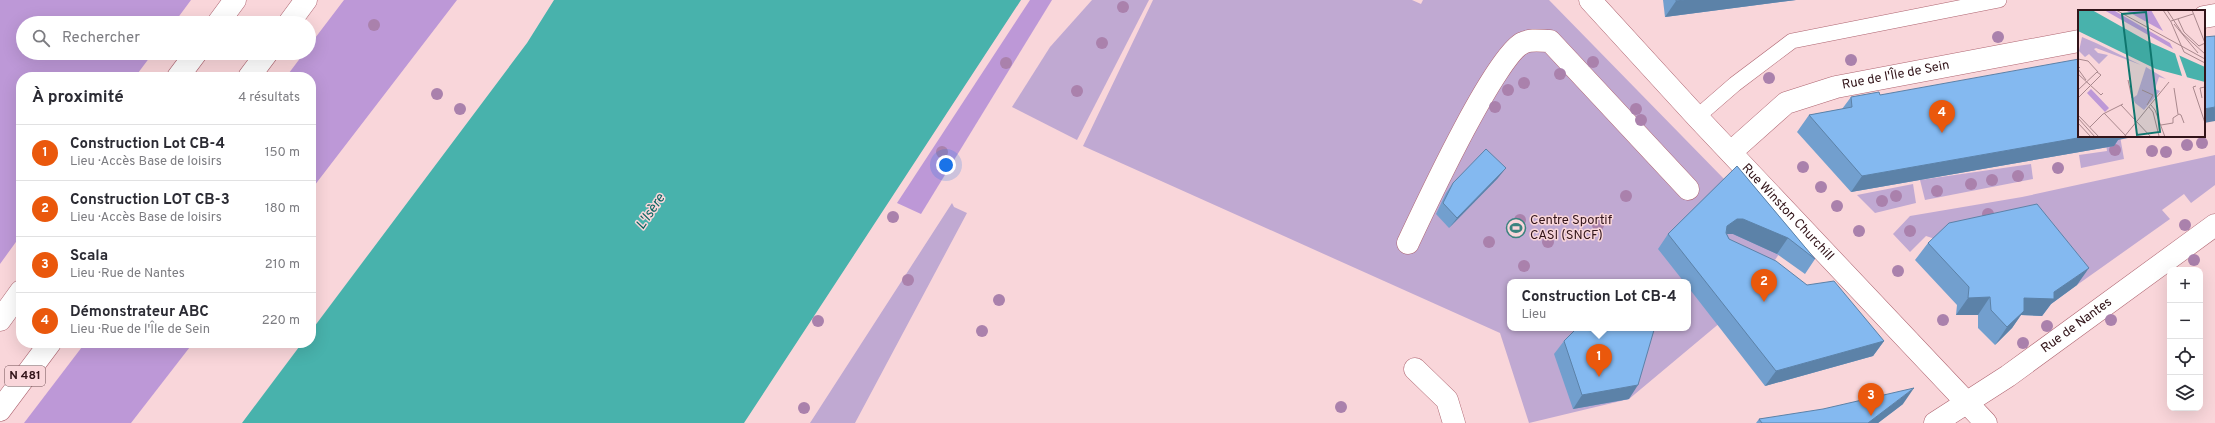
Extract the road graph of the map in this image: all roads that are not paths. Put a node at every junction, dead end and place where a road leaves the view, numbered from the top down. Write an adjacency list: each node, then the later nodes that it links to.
1 (235, 0): 6 (main road)
2 (306, 0): 7 (main road)
3 (1590, 0): 14 (main road, Rue Winston Churchill)
4 (1999, 0): 14 (lane)
5 (2215, 15): 8 (main road)
6 (223, 16)
7 (294, 16)
8 (2205, 17)
9 (2078, 41): 15 (main road, Rue de l'Île de Sein)
10 (191, 60): 12 (main road)
11 (262, 60): 13 (main road)
12 (182, 72)
13 (253, 72)
14 (1697, 117): 15 (main road, Rue Winston Churchill)
15 (1731, 152): 19 (main road, Rue Winston Churchill)
16 (1688, 189): 18 (main road)
17 (2215, 225): 25 (main road, Rue de Nantes)
18 (1408, 243)
19 (1850, 278): 20 (main road); 25 (main road, Rue Winston Churchill)
20 (1824, 284)
21 (16, 298): 22 (main road)
22 (0, 320)
23 (46, 348): 26 (main road, N 481)
24 (1415, 369): 27 (main road)
25 (1966, 402): 28 (main road, Rue de Nantes); 29 (main road, Rue Winston Churchill)
26 (0, 410)
27 (1454, 423)
28 (1935, 423)
29 (1986, 423)

